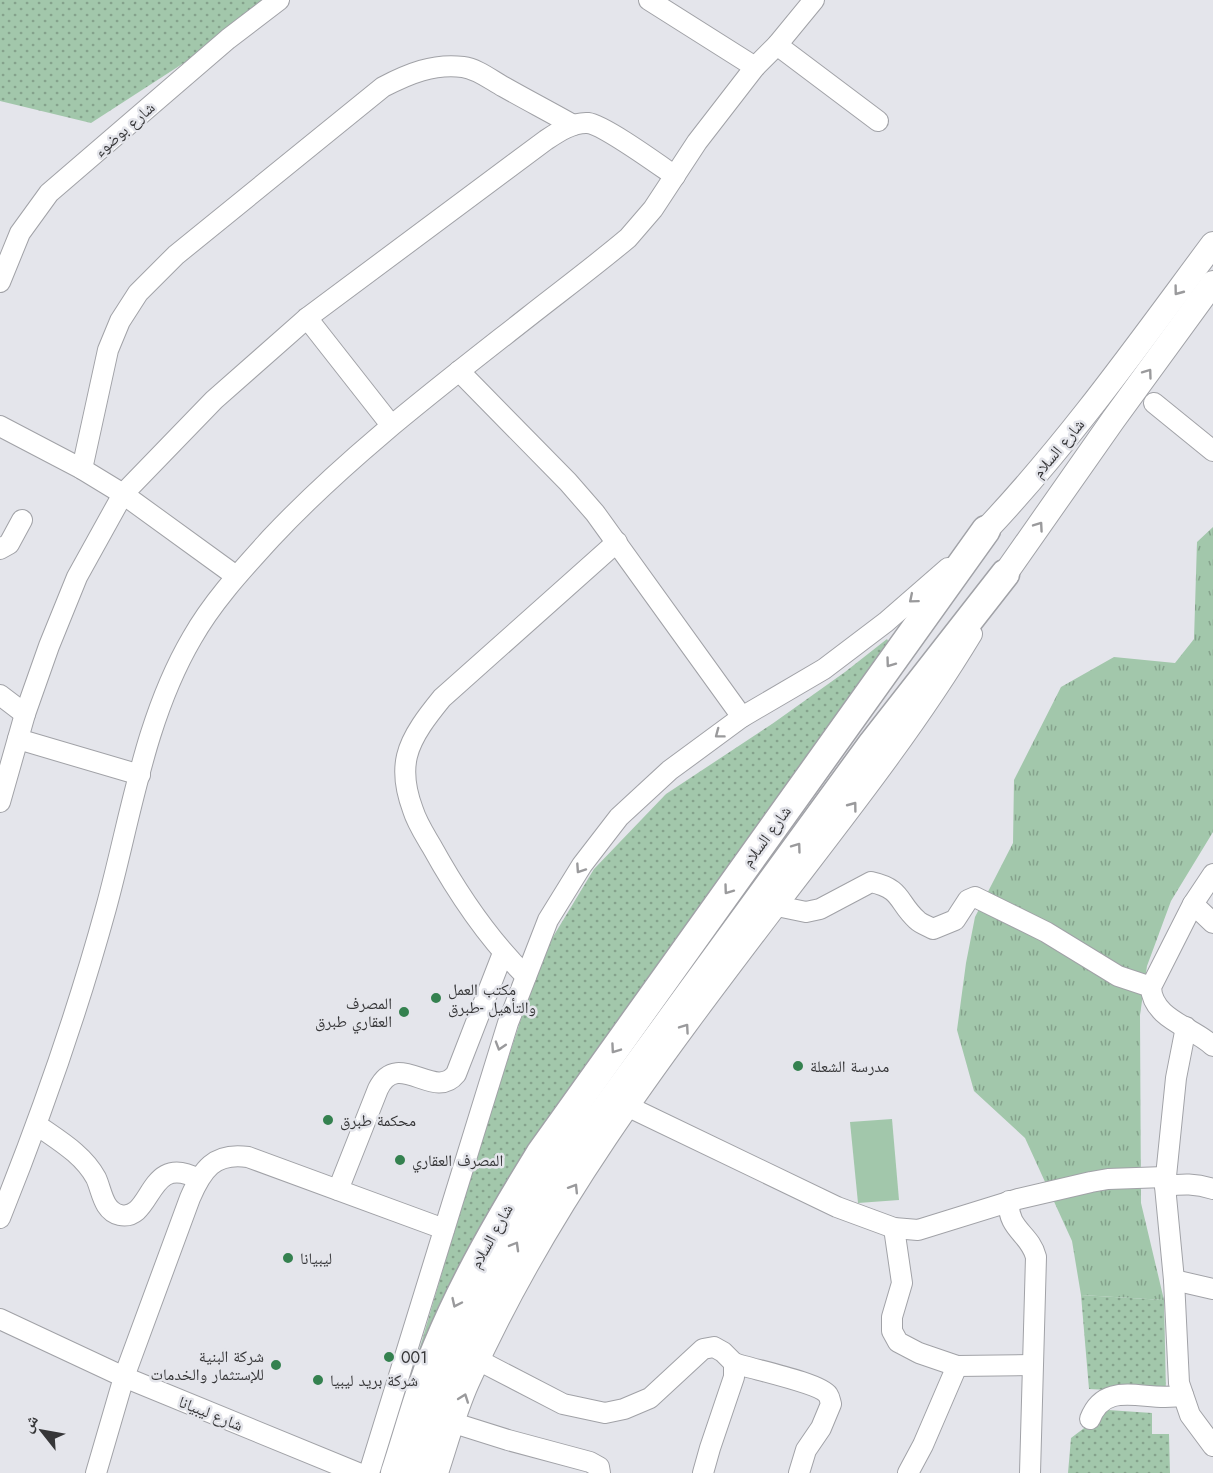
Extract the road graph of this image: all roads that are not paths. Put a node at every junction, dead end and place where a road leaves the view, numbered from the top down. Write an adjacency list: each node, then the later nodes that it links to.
1 (279, 0): 10 (street, شارع بوضوء)
2 (650, 0): 5 (street)
3 (814, 0): 4 (street)
4 (777, 45): 5 (street); 6 (street)
5 (755, 67): 8 (street)
6 (878, 121)
7 (573, 125): 8 (street); 12 (street); 18 (street)
8 (675, 176): 13 (street)
9 (1213, 244): 21 (main road, شارع السلام, one-way to 21)
10 (0, 282)
11 (1213, 283): 24 (main road, شارع السلام, one-way to 11)
12 (308, 318): 15 (street); 19 (street)
13 (459, 371): 15 (street); 22 (street)
14 (1154, 403): 17 (street)
15 (391, 425): 25 (street)
16 (0, 426): 18 (street)
17 (1213, 451)
18 (82, 469): 19 (street)
19 (123, 494): 25 (street); 27 (street)
20 (22, 520): 23 (street)
21 (986, 530): 28 (street, one-way to 28); 67 (highway, شارع السلام, one-way to 67)
22 (617, 542): 28 (street); 36 (street)
23 (0, 549)
24 (1005, 574): 34 (street, one-way to 24); 68 (highway, شارع السلام, one-way to 24)
25 (236, 576): 30 (street)
26 (0, 695): 27 (street)
27 (25, 714): 29 (street)
28 (742, 717): 37 (street, one-way to 37)
29 (18, 739): 30 (street); 31 (street)
30 (140, 775): 42 (street)
31 (0, 802)
32 (1213, 874): 33 (street)
33 (1193, 904): 35 (street); 38 (street)
34 (777, 906): 38 (street); 41 (street, one-way to 34)
35 (1213, 923)
36 (503, 953): 37 (street); 47 (street)
37 (525, 976): 51 (street, one-way to 51)
38 (1151, 987): 39 (street)
39 (1186, 1027): 40 (street); 45 (street)
40 (1213, 1046)
41 (629, 1107): 50 (street); 55 (street, one-way to 41)
42 (37, 1125): 43 (street); 44 (street)
43 (7, 1179): 49 (street)
44 (198, 1179): 47 (street); 59 (street)
45 (1165, 1182): 46 (street); 48 (street); 52 (street)
46 (1213, 1189)
47 (338, 1190): 51 (street)
48 (1010, 1201): 50 (street); 57 (street)
49 (0, 1218)
50 (894, 1228): 58 (street)
51 (444, 1229): 66 (street)
52 (1174, 1280): 53 (street); 60 (street)
53 (1213, 1289)
54 (0, 1319): 59 (street, شارع ليبيانا)
55 (480, 1361): 56 (street); 62 (street, one-way to 55)
56 (734, 1364): 71 (street); 72 (street)
57 (1032, 1365): 58 (street); 74 (street)
58 (957, 1366): 73 (street)
59 (124, 1377): 64 (street); 65 (street, شارع ليبيانا)
60 (1183, 1395): 61 (street); 63 (street)
61 (1090, 1419)
62 (454, 1423): 69 (street); 70 (street)
63 (1213, 1446)
64 (96, 1473)
65 (358, 1473)
66 (369, 1473)
67 (395, 1473)
68 (417, 1473)
69 (438, 1473)
70 (600, 1473)
71 (703, 1473)
72 (798, 1473)
73 (908, 1473)
74 (1030, 1473)

